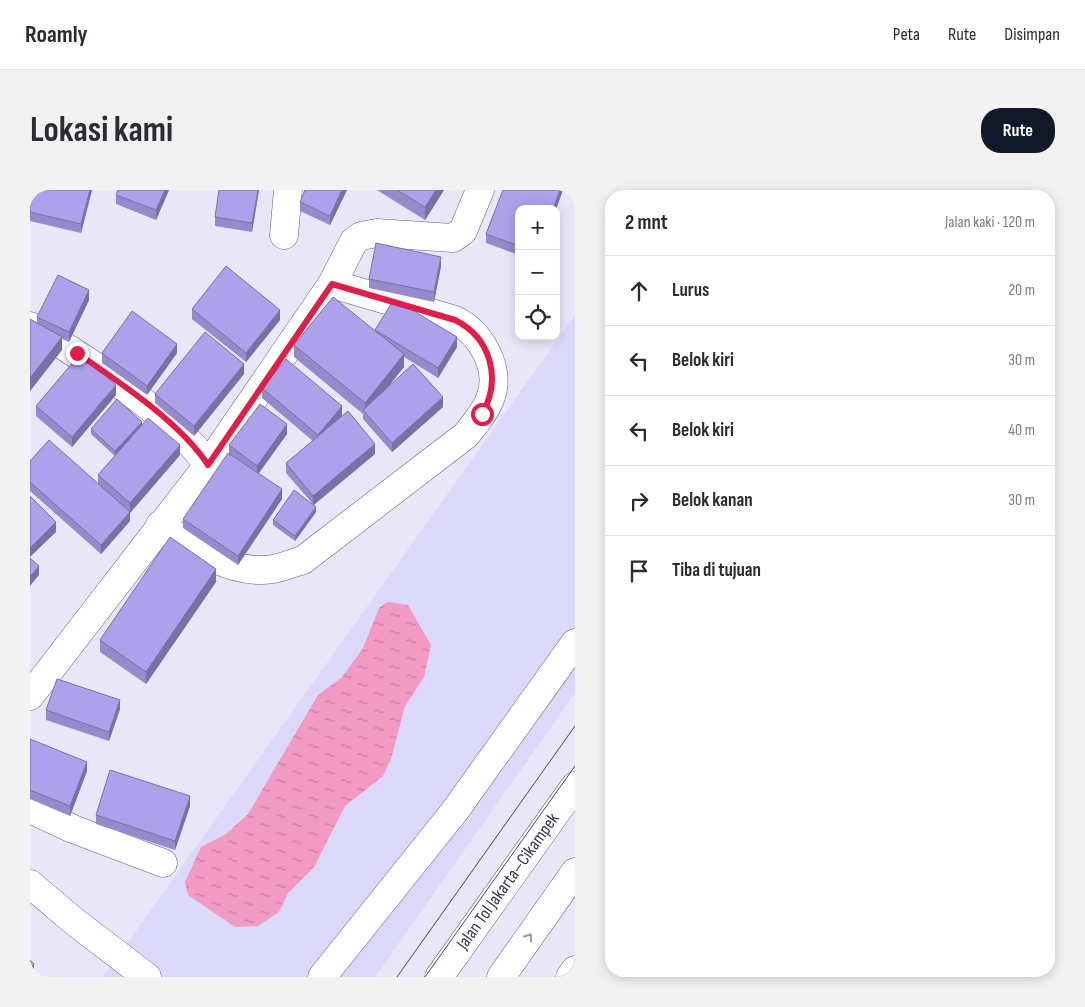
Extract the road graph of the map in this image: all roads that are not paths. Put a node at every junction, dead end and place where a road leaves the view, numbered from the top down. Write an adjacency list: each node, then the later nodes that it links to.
1 (288, 190): 3 (main road)
2 (480, 190): 4 (main road)
3 (284, 235)
4 (334, 281): 6 (main road); 7 (main road)
5 (30, 326): 6 (main road)
6 (208, 465): 7 (main road)
7 (160, 525): 9 (main road)
8 (575, 643): 17 (main road)
9 (30, 696)
10 (575, 786): 18 (main road, Jalan Tol Jakarta–Cikampek)
11 (30, 809): 12 (main road)
12 (163, 863)
13 (575, 872): 19 (main road, one-way to 13)
14 (30, 884): 16 (main road)
15 (575, 970): 20 (main road)
16 (147, 977)
17 (322, 977)
18 (439, 977)
19 (502, 977)
20 (570, 977)

